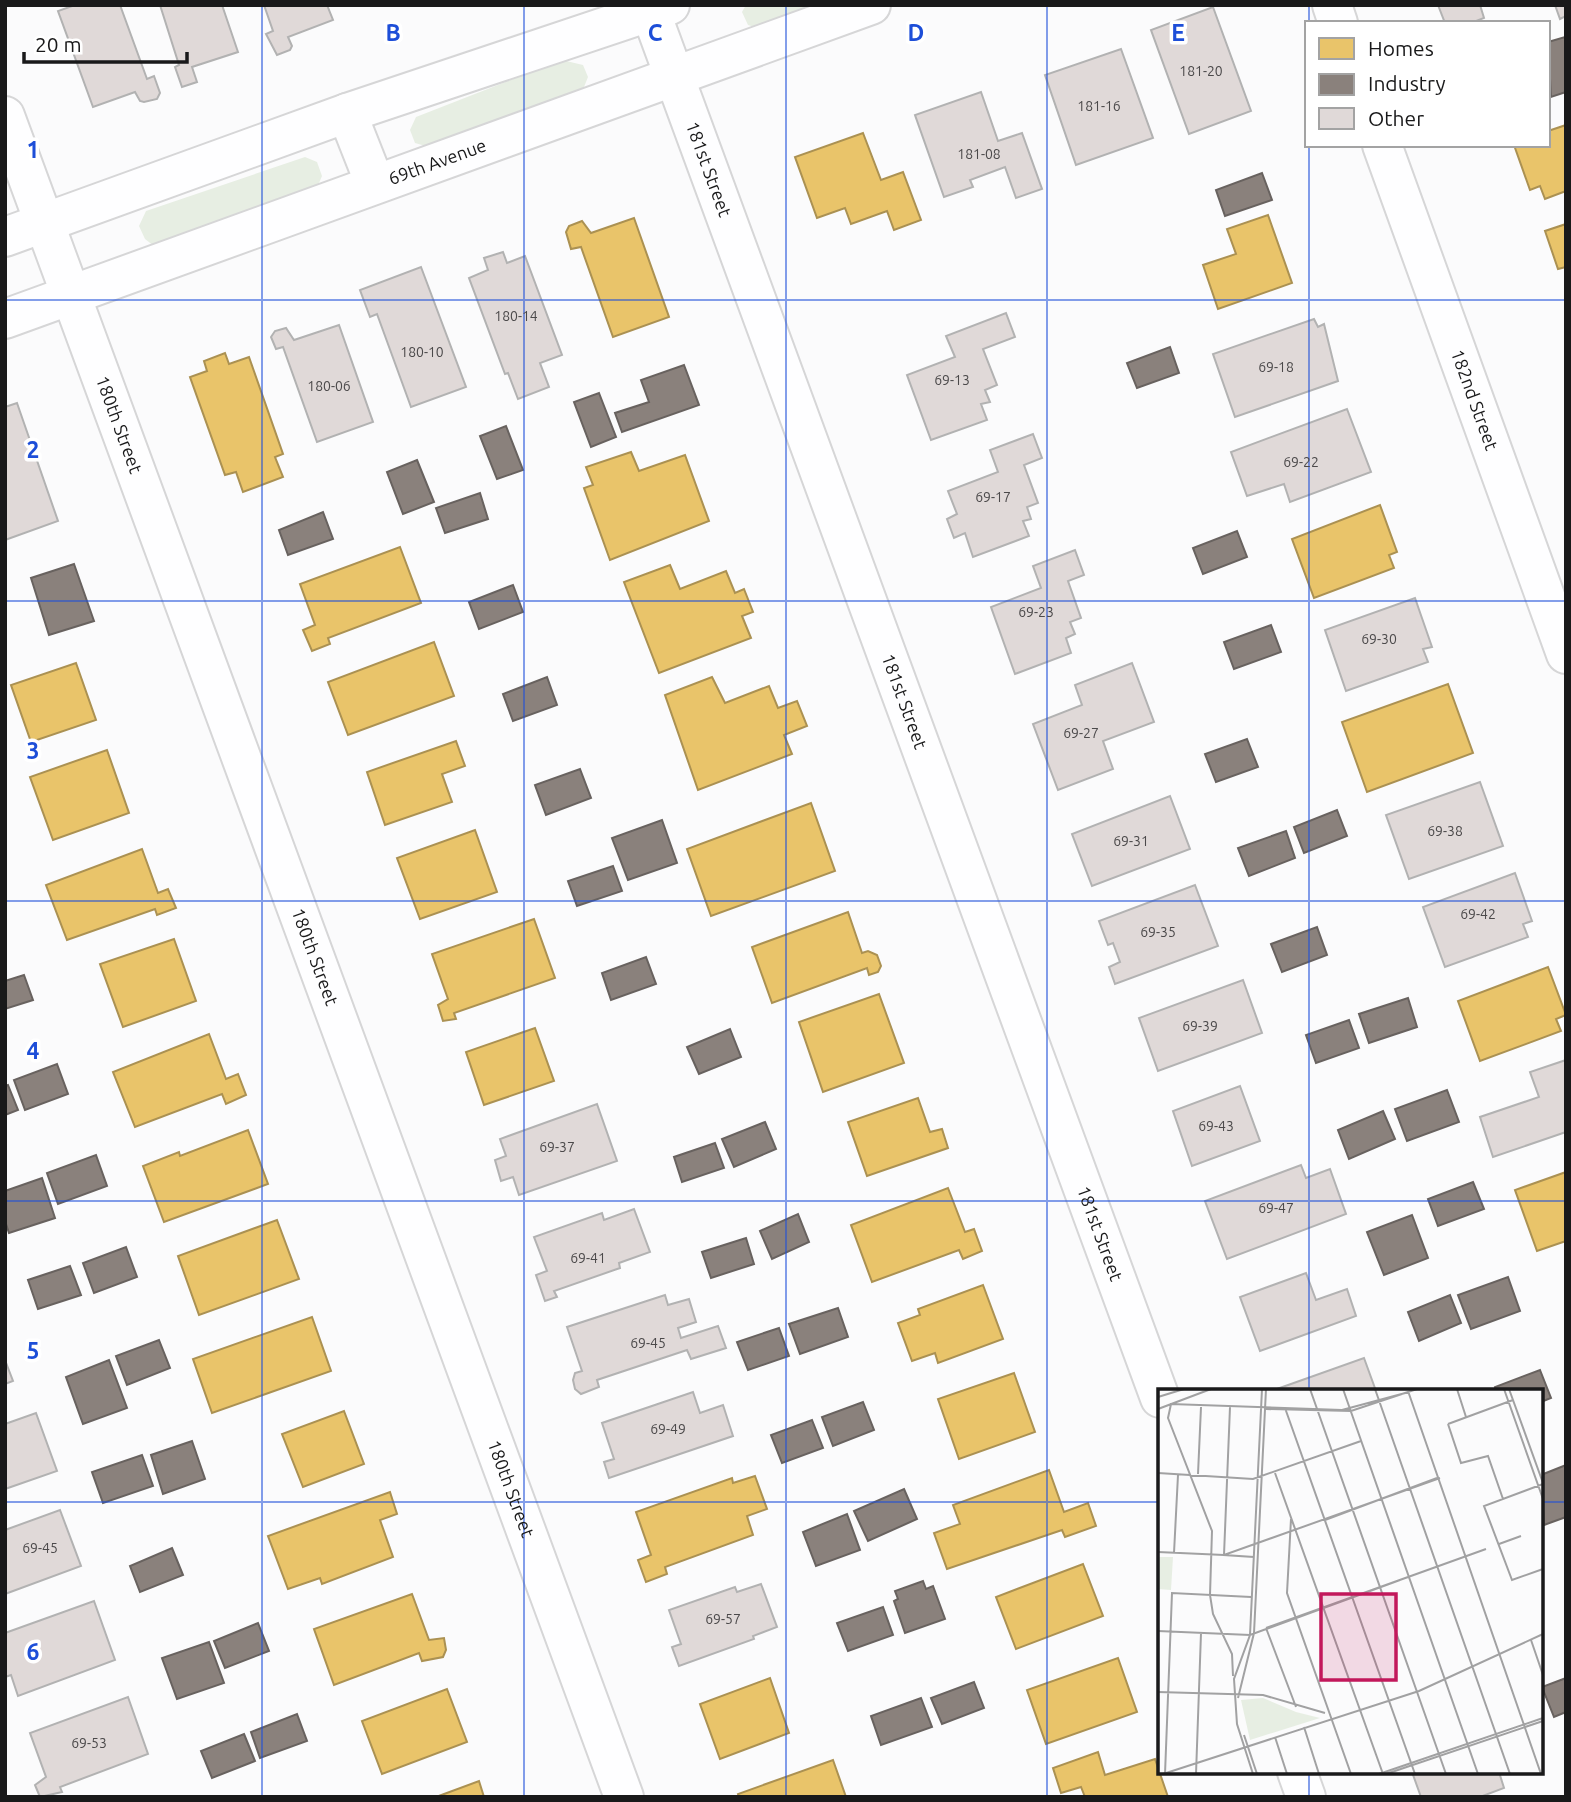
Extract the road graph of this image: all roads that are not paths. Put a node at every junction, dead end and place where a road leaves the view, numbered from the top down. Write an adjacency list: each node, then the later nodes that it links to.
1 (871, 5): 3 (street, 69th Avenue)
2 (656, 8): 3 (street, 181st Street); 4 (street)
3 (674, 75): 7 (street, 69th Avenue); 13 (street, 181st Street)
4 (347, 113): 7 (street); 8 (street)
5 (5, 116): 8 (street, 180th Street)
6 (1383, 147): 12 (street, 182nd Street)
7 (375, 184): 10 (street, 69th Avenue)
8 (44, 223): 9 (street); 10 (street, 180th Street)
9 (5, 237)
10 (70, 296): 11 (street, 69th Avenue); 15 (street, 180th Street)
11 (5, 319)
12 (1566, 654)
13 (1158, 1393)
14 (1298, 1774): 16 (street)
15 (624, 1797)
16 (1306, 1797)

